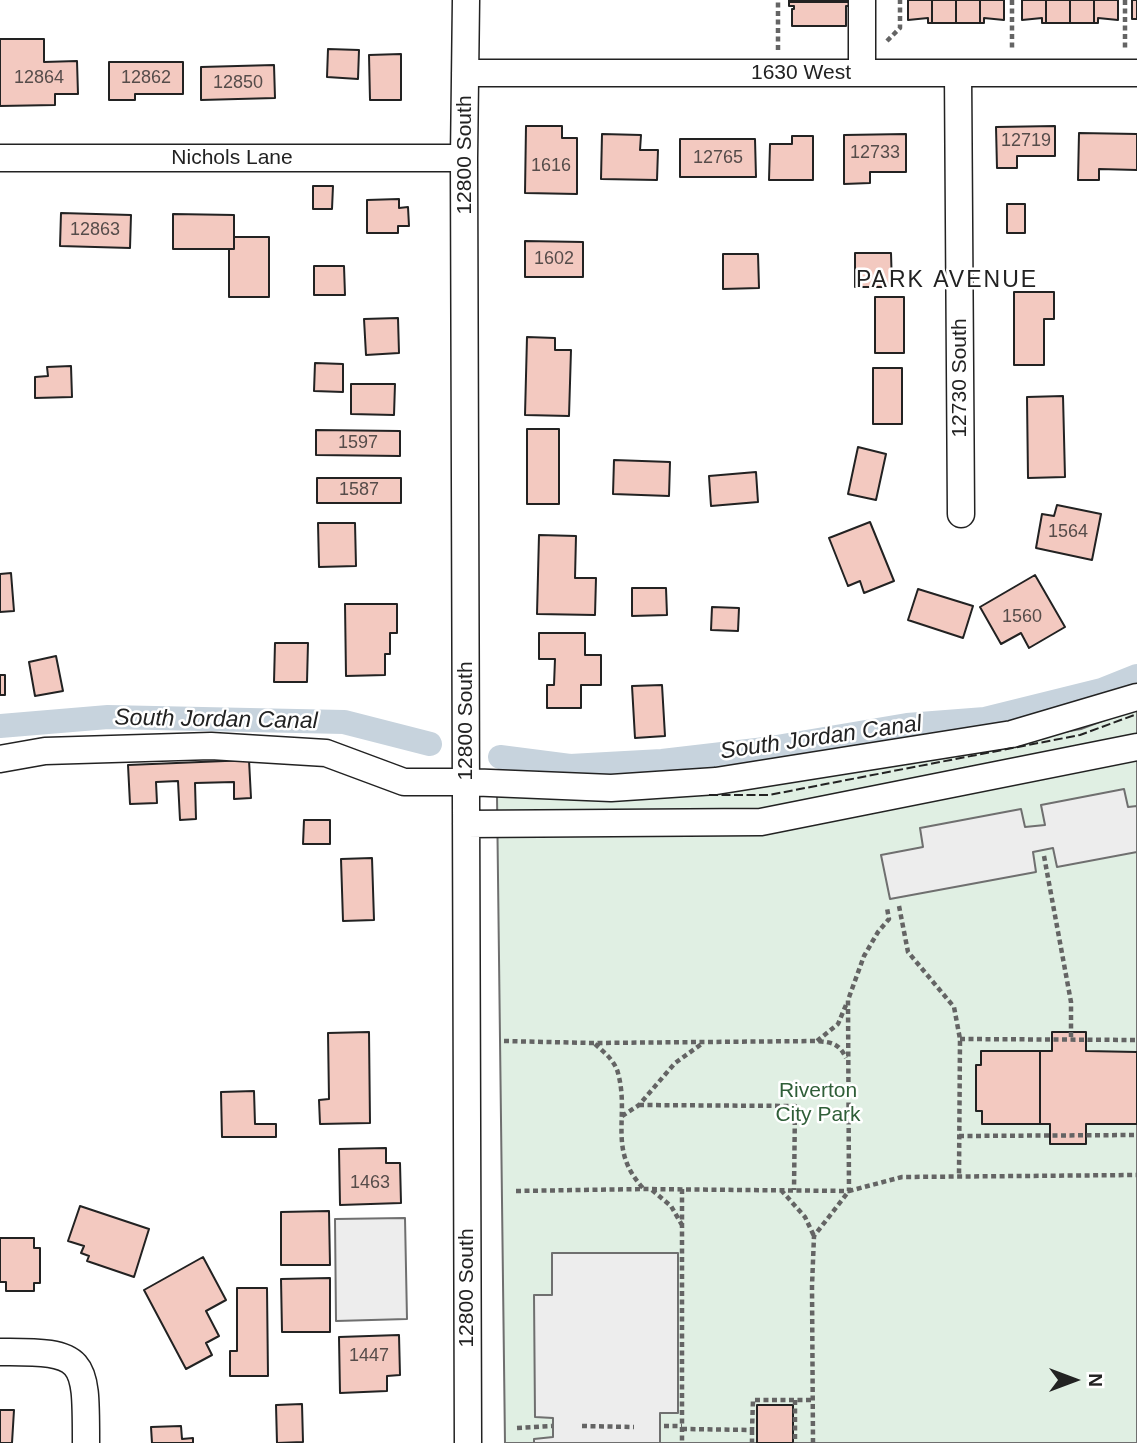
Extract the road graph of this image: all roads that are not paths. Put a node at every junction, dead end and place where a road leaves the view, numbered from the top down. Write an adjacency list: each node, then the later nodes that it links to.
1 (466, 0): 4 (street, 12800 South)
2 (862, 0): 5 (street)
3 (1131, 62): 6 (street, 1630 West)
4 (465, 73): 5 (street, 1630 West); 8 (street, 12800 South)
5 (862, 73): 6 (street, 1630 West)
6 (958, 73): 9 (street, 12730 South)
7 (0, 158): 8 (street, Nichols Lane)
8 (464, 158): 13 (street, 12800 South)
9 (961, 514)
10 (1137, 697): 13 (street)
11 (1137, 747): 14 (street)
12 (0, 759): 13 (street)
13 (466, 782): 14 (street, 12800 South)
14 (466, 824): 17 (street, 12800 South)
15 (0, 1352): 16 (street)
16 (86, 1443)
17 (468, 1443)

